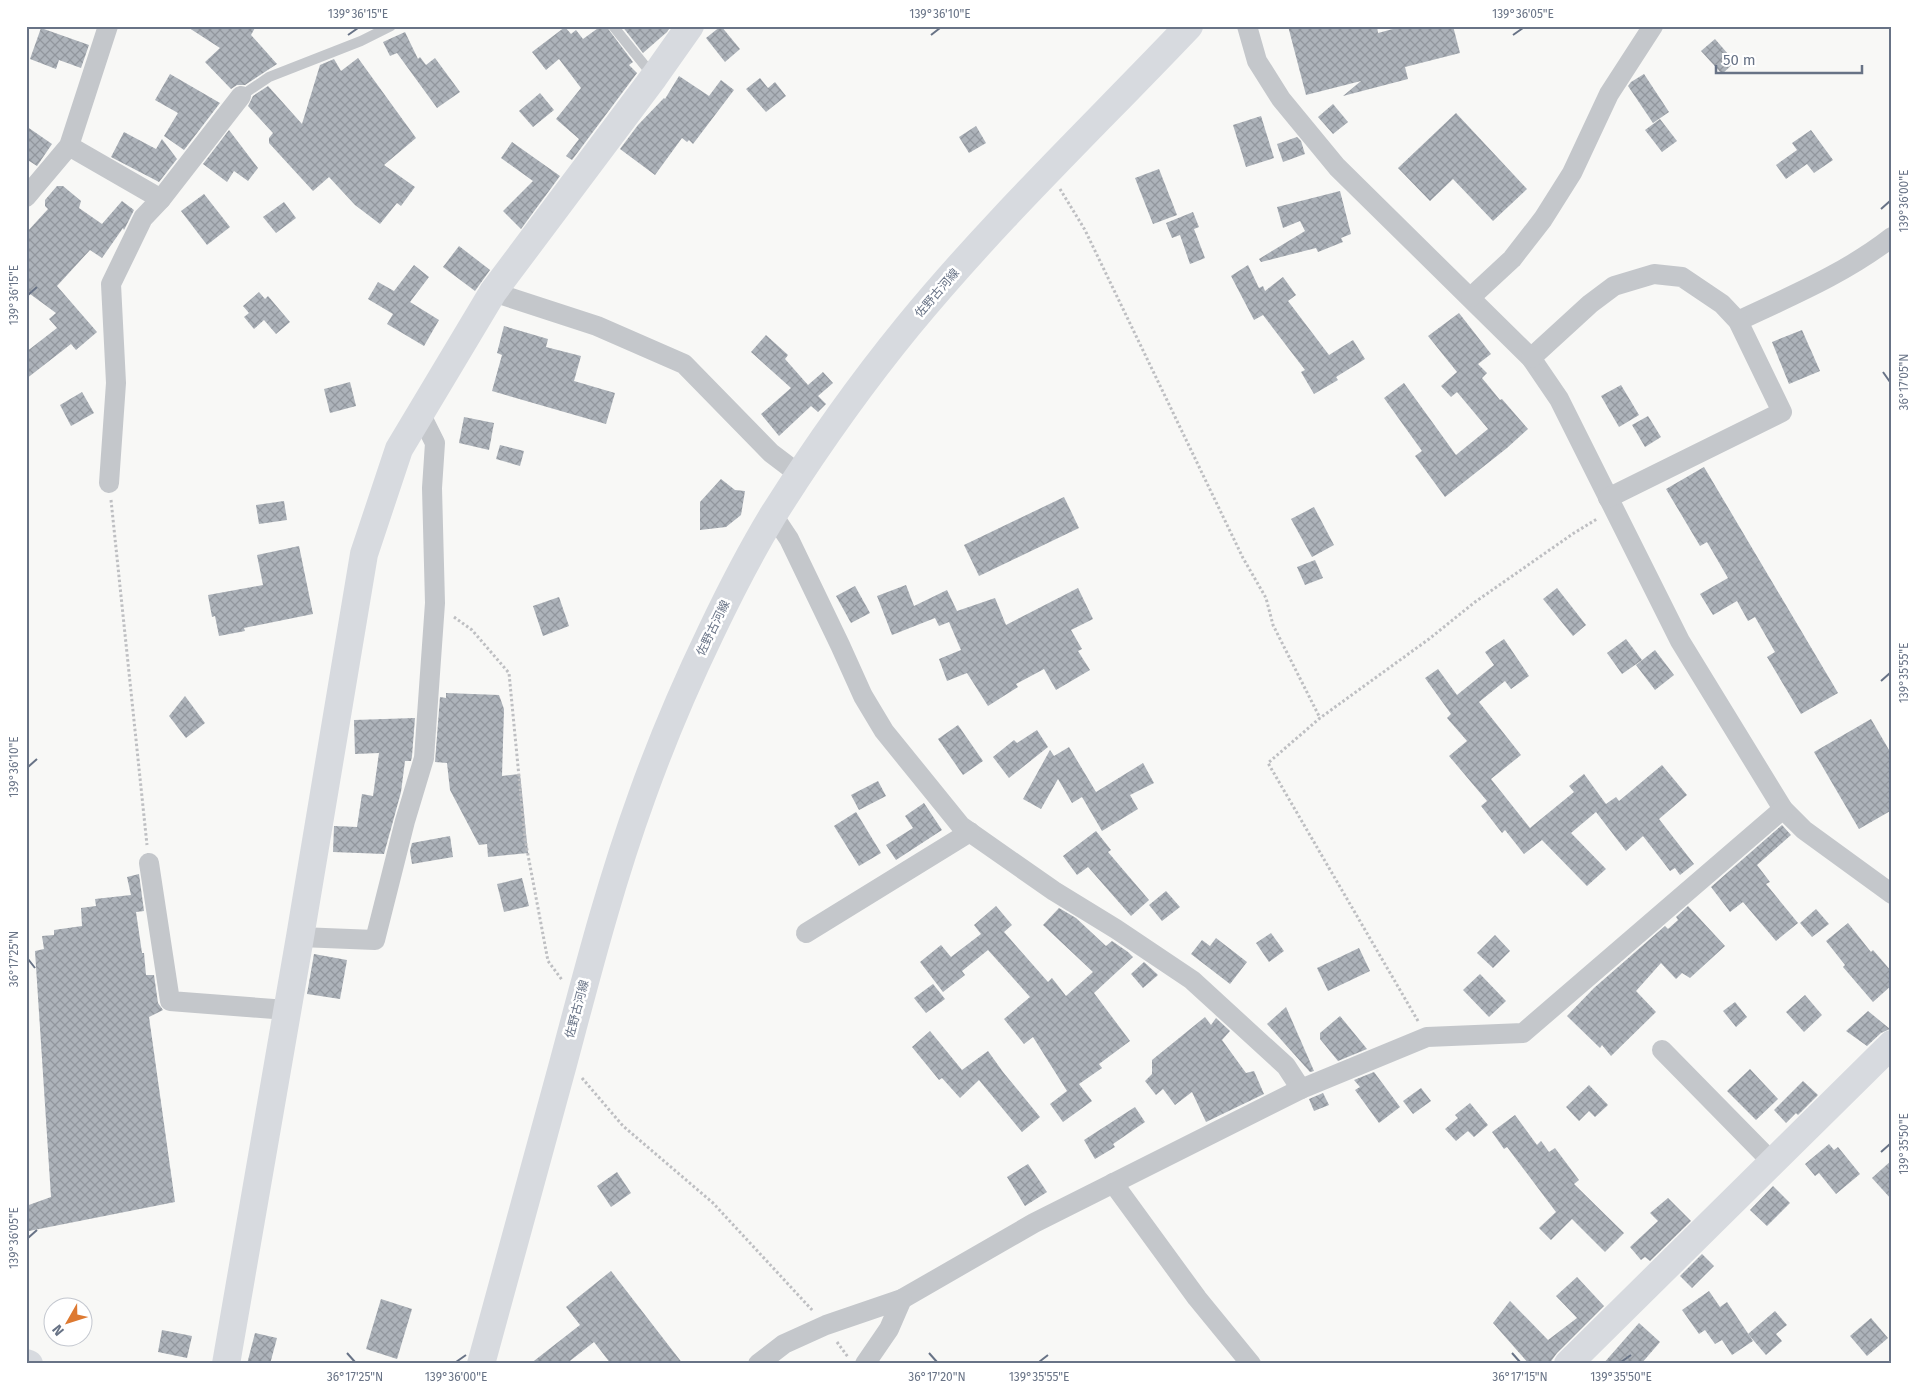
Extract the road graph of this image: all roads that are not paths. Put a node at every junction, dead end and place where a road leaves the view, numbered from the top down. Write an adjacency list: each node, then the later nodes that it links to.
1 (108, 26): 10 (street)
2 (391, 26): 9 (lane)
3 (614, 26): 8 (lane)
4 (690, 26): 8 (street)
5 (1189, 26): 19 (street, 佐野古河線)
6 (1247, 26): 15 (street)
7 (1653, 26): 15 (street)
8 (654, 77): 14 (street)
9 (240, 96): 12 (street)
10 (69, 146): 11 (street); 12 (street)
11 (26, 197)
12 (161, 200): 20 (street)
13 (1892, 236): 16 (street)
14 (492, 292): 18 (street); 19 (street)
15 (1471, 297): 17 (street)
16 (1738, 321): 17 (street); 21 (street)
17 (1531, 358): 21 (street)
18 (420, 413): 28 (street); 28 (street)
19 (800, 475): 22 (street, 佐野古河線)
20 (109, 483)
21 (1611, 504): 23 (street)
22 (773, 516): 24 (street); 37 (street, 佐野古河線)
23 (1784, 809): 26 (street); 32 (street)
24 (970, 832): 27 (street); 32 (street)
25 (149, 863): 29 (street)
26 (1892, 894)
27 (806, 933)
28 (300, 936): 29 (street)
29 (287, 1010): 36 (street)
30 (1892, 1044): 33 (street)
31 (1662, 1050): 33 (street)
32 (1301, 1089): 34 (street)
33 (1772, 1162): 41 (street)
34 (1113, 1182): 35 (street); 40 (street)
35 (902, 1300): 38 (street); 39 (street)
36 (226, 1364)
37 (481, 1364)
38 (758, 1364)
39 (865, 1364)
40 (1251, 1364)
41 (1568, 1364)

